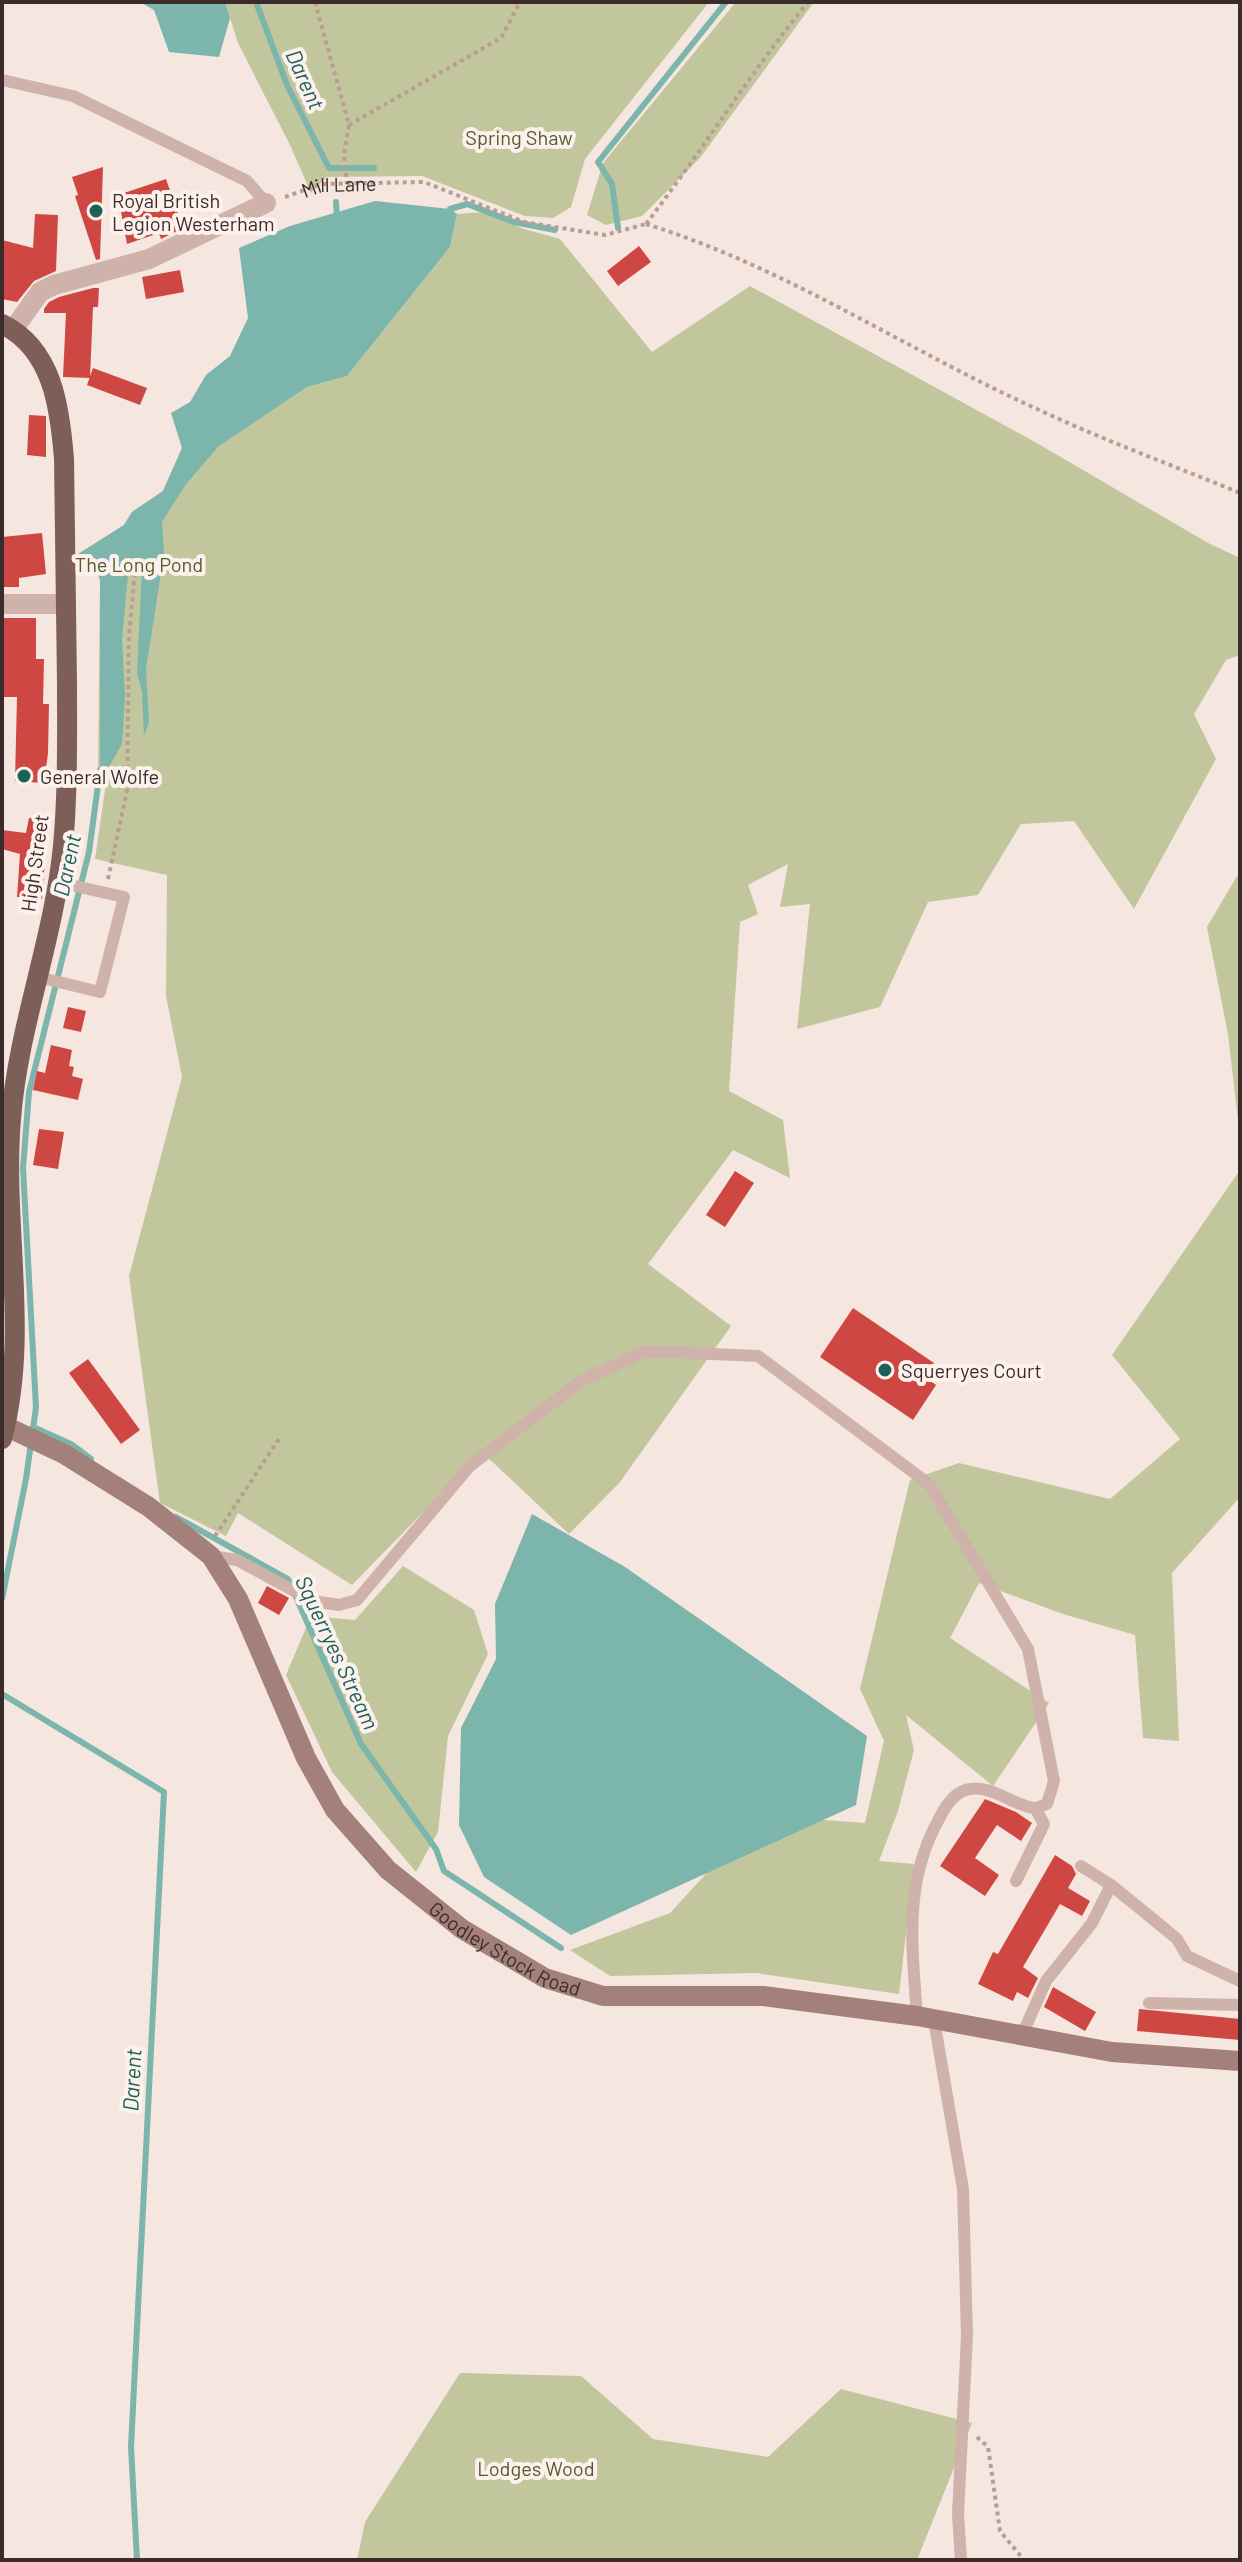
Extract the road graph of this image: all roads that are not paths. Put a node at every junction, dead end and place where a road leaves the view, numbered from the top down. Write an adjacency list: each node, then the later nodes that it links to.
1 (2, 80): 2 (lane)
2 (266, 203): 3 (street)
3 (8, 327): 5 (main road, High Street)
4 (2, 604): 5 (street)
5 (66, 604): 6 (main road, High Street)
6 (66, 884): 7 (main road, High Street); 7 (lane)
7 (44, 979): 8 (main road, High Street)
8 (8, 1432): 9 (street, Goodley Stock Road)
9 (208, 1554): 10 (lane); 17 (street, Goodley Stock Road)
10 (1035, 1808): 12 (lane); 17 (lane)
11 (1081, 1866): 13 (lane)
12 (1016, 1881)
13 (1111, 1885): 14 (lane); 18 (lane)
14 (1240, 1981)
15 (1149, 2003): 16 (lane)
16 (1240, 2005)
17 (925, 2018): 18 (street, Goodley Stock Road); 20 (lane)
18 (1022, 2035): 19 (street, Goodley Stock Road)
19 (1240, 2061)
20 (961, 2560)

